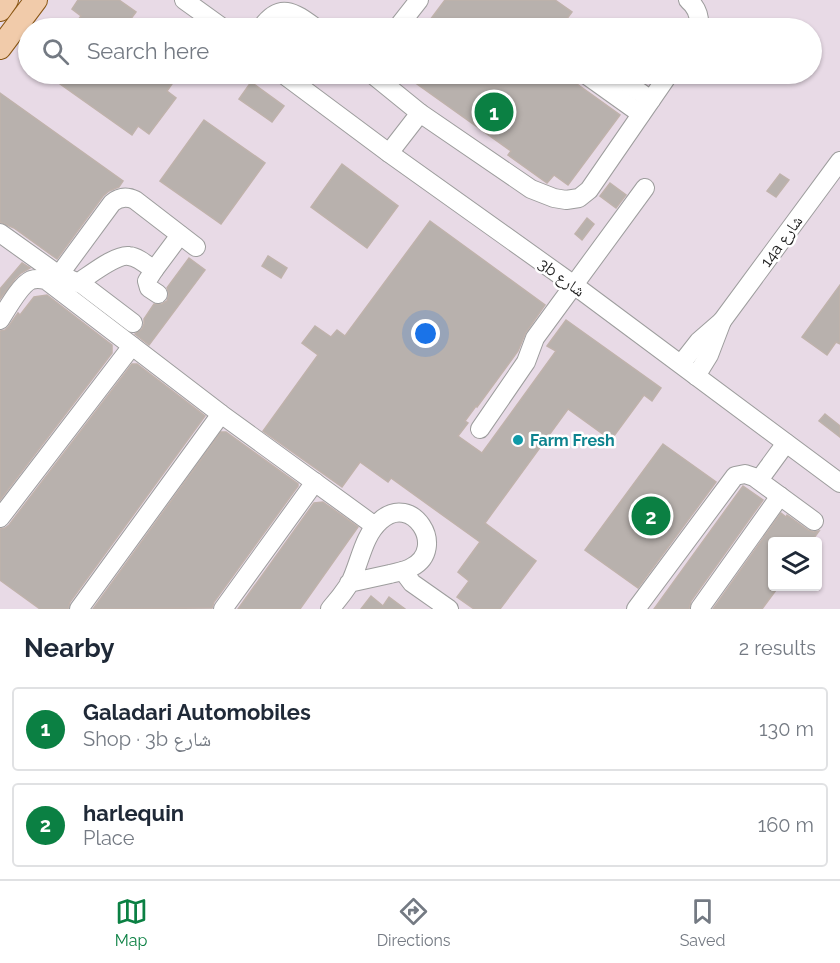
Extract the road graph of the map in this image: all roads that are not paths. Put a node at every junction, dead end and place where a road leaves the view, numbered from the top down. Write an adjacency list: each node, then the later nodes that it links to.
1 (8, 0): 6 (main road)
2 (36, 0): 7 (main road)
3 (184, 0): 8 (street)
4 (419, 0): 11 (street)
5 (688, 0): 12 (street)
6 (0, 10)
7 (22, 18)
8 (209, 18)
9 (269, 18): 10 (street)
10 (303, 18)
11 (405, 18)
12 (699, 18)
13 (18, 24): 14 (main road)
14 (0, 48)
15 (296, 84): 22 (street, 3b شارع)
16 (384, 84): 21 (street)
17 (603, 84): 20 (street)
18 (624, 84): 20 (street)
19 (662, 84): 20 (street)
20 (646, 107): 21 (street)
21 (420, 113): 22 (street)
22 (389, 153): 31 (street, 3b شارع)
23 (840, 160): 34 (street, 14a شارع)
24 (645, 188): 31 (street)
25 (0, 233): 29 (street)
26 (180, 235): 27 (street); 28 (street); 29 (street)
27 (196, 247)
28 (154, 270): 30 (street); 32 (street)
29 (59, 275): 30 (street)
30 (79, 282): 35 (street)
31 (574, 285): 37 (street, 3b شارع); 40 (street)
32 (158, 294)
33 (0, 320): 36 (street)
34 (722, 321): 37 (street, 14a شارع); 38 (street, 14a شارع)
35 (133, 322)
36 (132, 346): 39 (street); 46 (street)
37 (681, 364): 38 (street, 3b شارع)
38 (696, 376): 41 (street, 3b شارع)
39 (221, 414): 43 (street); 52 (street)
40 (480, 429)
41 (786, 442): 42 (street); 44 (street, 3b شارع)
42 (759, 480): 45 (street); 56 (street)
43 (315, 482): 48 (street); 53 (street)
44 (840, 483)
45 (780, 496): 47 (street); 51 (street)
46 (0, 518)
47 (814, 521)
48 (375, 526): 49 (street); 50 (street)
49 (404, 571): 50 (street); 55 (street)
50 (349, 583): 54 (street)
51 (700, 608)
52 (79, 609)
53 (223, 609)
54 (330, 609)
55 (449, 609)
56 (636, 609)

